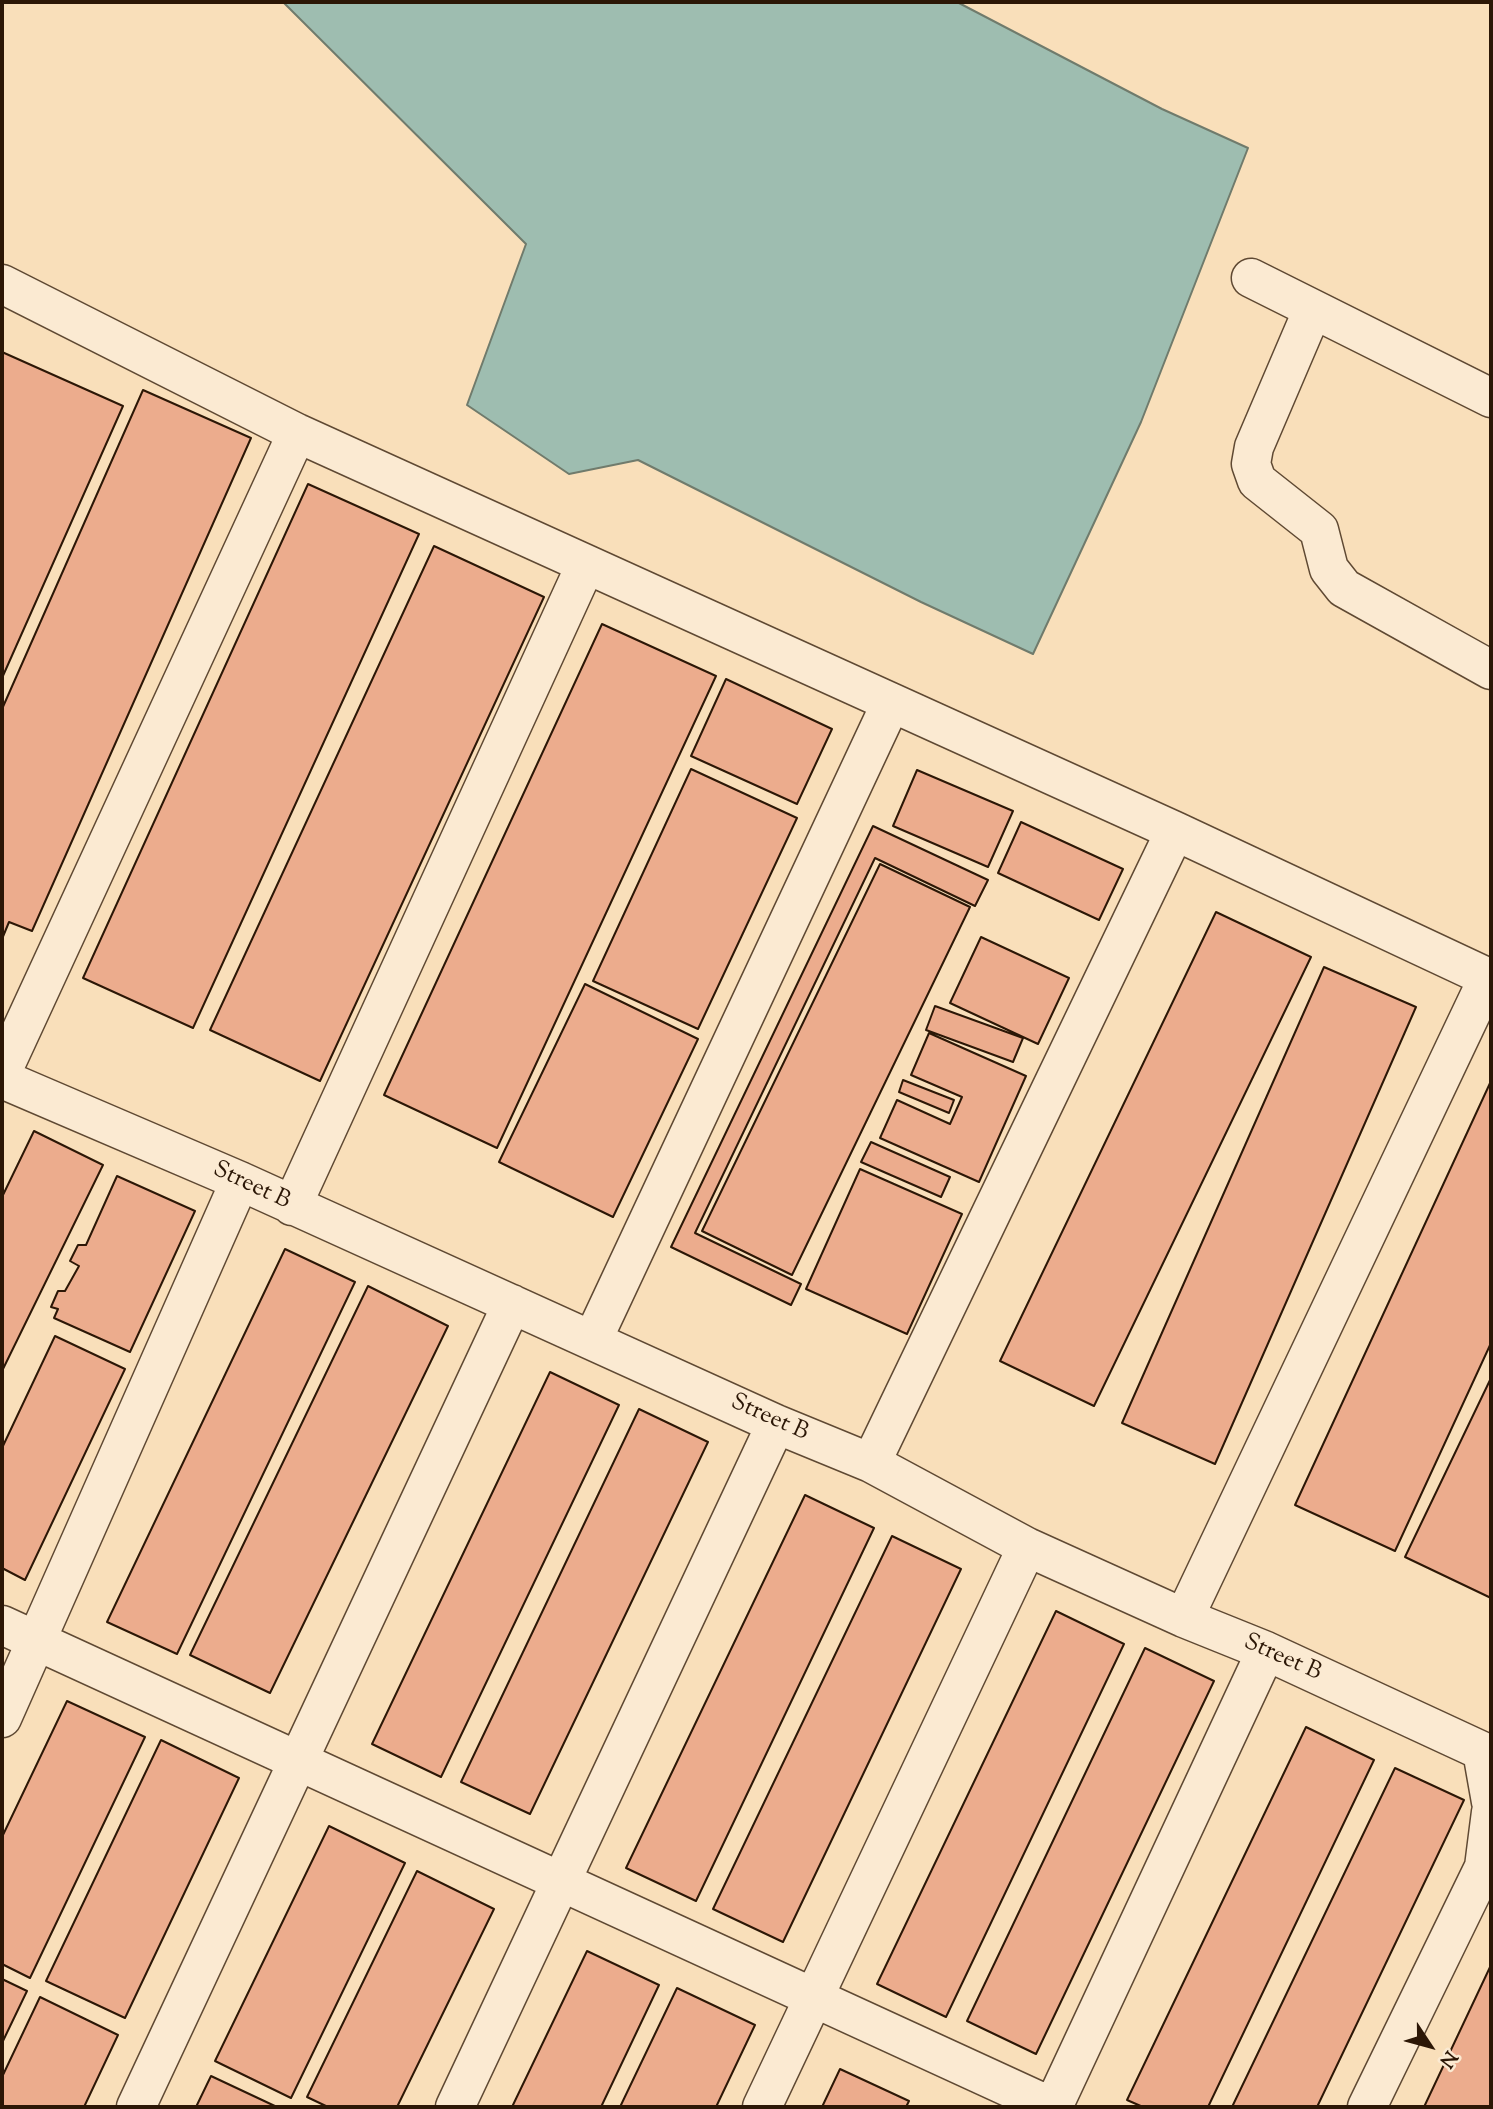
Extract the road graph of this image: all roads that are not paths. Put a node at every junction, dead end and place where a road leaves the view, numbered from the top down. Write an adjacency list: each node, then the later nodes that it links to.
1 (1251, 278): 3 (street)
2 (2, 284): 5 (street)
3 (1313, 309): 4 (street); 7 (street)
4 (1491, 398)
5 (297, 433): 6 (street); 11 (street)
6 (586, 564): 8 (street); 14 (street)
7 (1491, 670)
8 (891, 703): 9 (street); 16 (street)
9 (1175, 831): 10 (street); 18 (street)
10 (1489, 979): 20 (street)
11 (2, 1072)
12 (2, 1079): 13 (street, Street B)
13 (240, 1181): 14 (street, Street B); 22 (street)
14 (292, 1206): 15 (street, Street B)
15 (512, 1304): 16 (street, Street B); 26 (street)
16 (593, 1339): 17 (street, Street B)
17 (776, 1424): 18 (street, Street B); 29 (street)
18 (871, 1463): 19 (street, Street B)
19 (1027, 1547): 20 (street, Street B); 30 (street)
20 (1184, 1618): 23 (street, Street B)
21 (2, 1625): 22 (street)
22 (37, 1640): 24 (street); 26 (street)
23 (1266, 1651): 25 (street, Street B); 34 (street)
24 (2, 1718)
25 (1487, 1740): 27 (street, Street B)
26 (298, 1761): 29 (street); 31 (street)
27 (1491, 1802)
28 (1491, 1812): 35 (street)
29 (562, 1882): 30 (street); 32 (street)
30 (814, 1997): 33 (street); 34 (street)
31 (135, 2107)
32 (455, 2107)
33 (762, 2107)
34 (1052, 2107)
35 (1367, 2107)

